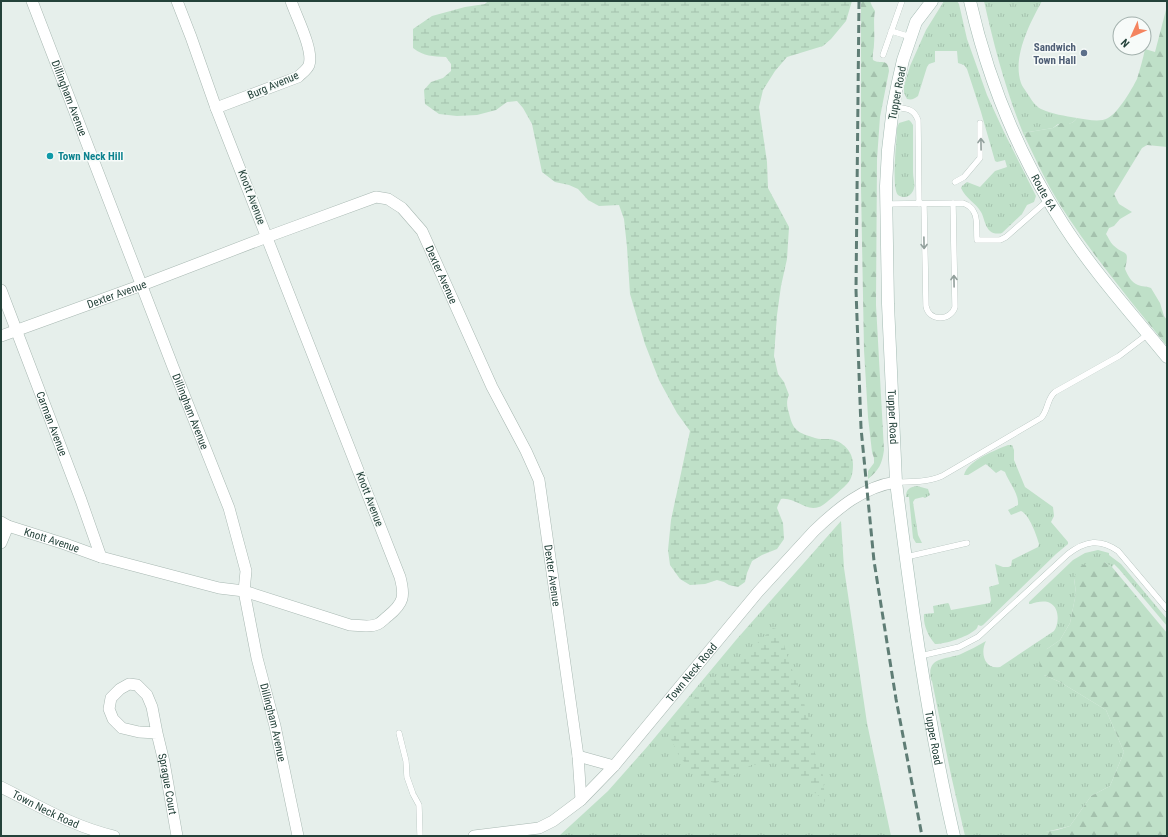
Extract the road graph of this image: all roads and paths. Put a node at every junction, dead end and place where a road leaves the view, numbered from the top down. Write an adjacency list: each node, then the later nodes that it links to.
1 (32, 1): 21 (street, Dillingham Avenue)
2 (177, 1): 13 (street, Knott Avenue)
3 (291, 1): 13 (street, Burg Avenue)
4 (902, 1): 9 (lane)
5 (921, 1): 8 (main road)
6 (932, 1): 8 (main road, Tupper Road)
7 (970, 1): 16 (main road, Route 6A)
8 (916, 22): 10 (main road, Tupper Road)
9 (891, 31): 10 (lane); 11 (lane)
10 (910, 37): 12 (main road, Tupper Road)
11 (883, 55)
12 (893, 107): 18 (main road, Tupper Road); 19 (lane)
13 (216, 108): 20 (street, Knott Avenue)
14 (980, 123): 15 (lane, one-way to 14)
15 (955, 182)
16 (1048, 200): 17 (lane); 24 (main road, Route 6A)
17 (952, 203): 19 (lane); 19 (lane, one-way to 17)
18 (886, 204): 19 (lane); 27 (main road, Tupper Road)
19 (921, 204)
20 (267, 236): 21 (street, Dexter Avenue); 33 (street, Knott Avenue); 38 (street, Dexter Avenue)
21 (142, 285): 23 (street, Dexter Avenue); 33 (street, Dillingham Avenue)
22 (1, 290): 23 (street, Carman Avenue)
23 (16, 330): 25 (street, Dexter Avenue); 31 (street, Carman Avenue)
24 (1148, 334): 26 (main road, Route 6A); 27 (lane)
25 (1, 336)
26 (1167, 357)
27 (896, 482): 32 (main road, Tupper Road); 39 (street, Town Neck Road)
28 (5, 524): 29 (street); 31 (street, Knott Avenue)
29 (1, 542)
30 (967, 542): 32 (lane)
31 (101, 557): 33 (street, Knott Avenue)
32 (906, 557): 35 (main road, Tupper Road)
33 (244, 591): 47 (street, Dillingham Avenue)
34 (1167, 608): 35 (lane)
35 (920, 656): 50 (main road, Tupper Road)
36 (157, 733): 36 (street, Sprague Court); 46 (street, Sprague Court)
37 (400, 733): 48 (lane)
38 (578, 756): 39 (street); 41 (street, Dexter Avenue)
39 (614, 766): 41 (street, Town Neck Road)
40 (1, 787): 44 (street, Town Neck Road)
41 (581, 800): 42 (street, Town Neck Road)
42 (537, 832): 43 (street, Town Neck Road)
43 (504, 834): 49 (street, Town Neck Road)
44 (99, 835): 45 (street, Town Neck Road)
45 (114, 836)
46 (177, 836)
47 (298, 836)
48 (420, 836)
49 (474, 836)
50 (954, 836)

